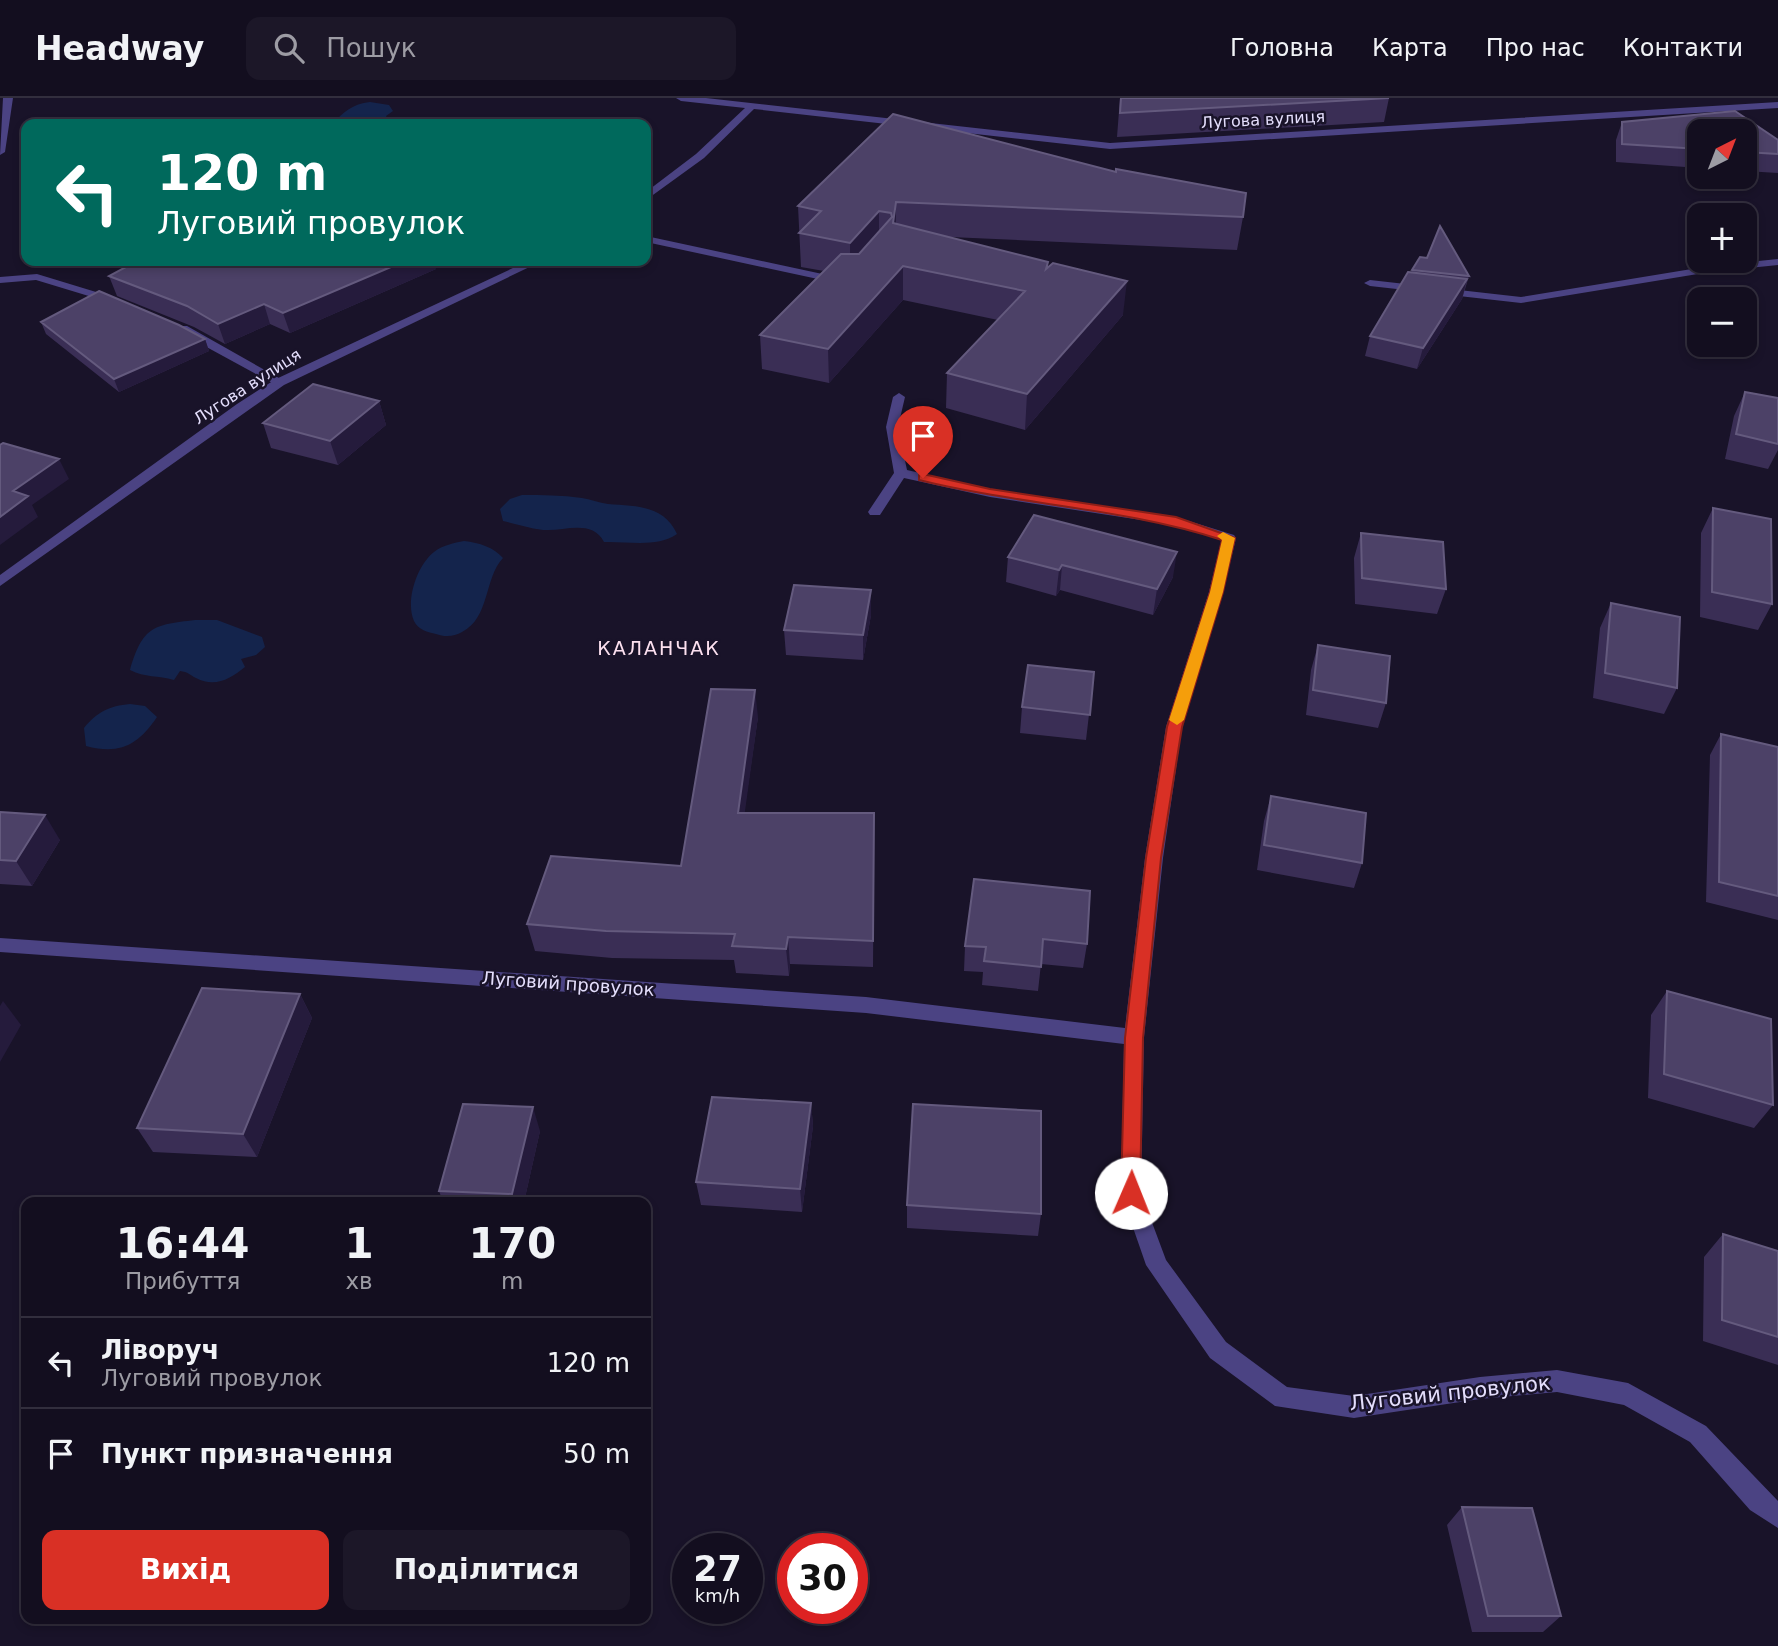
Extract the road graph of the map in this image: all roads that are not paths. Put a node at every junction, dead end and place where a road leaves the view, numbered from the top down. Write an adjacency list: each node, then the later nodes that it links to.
1 (8, 98): 5 (street)
2 (681, 98): 4 (street, Лугова вулиця)
3 (1778, 105): 4 (street, Лугова вулиця)
4 (752, 106): 6 (street)
5 (0, 152)
6 (651, 193)
7 (651, 240): 12 (street)
8 (1778, 262): 11 (street)
9 (525, 266): 15 (street, Лугова вулиця)
10 (0, 280): 13 (street)
11 (1370, 283)
12 (854, 284)
13 (131, 307)
14 (166, 322): 15 (street)
15 (279, 382): 19 (street, Лугова вулиця)
16 (899, 397): 17 (street)
17 (901, 473): 18 (street); 21 (street, Луговий провулок)
18 (875, 512)
19 (0, 582)
20 (0, 945): 21 (street, Луговий провулок)
21 (1134, 1038): 22 (street, Луговий провулок)
22 (1778, 1516)

